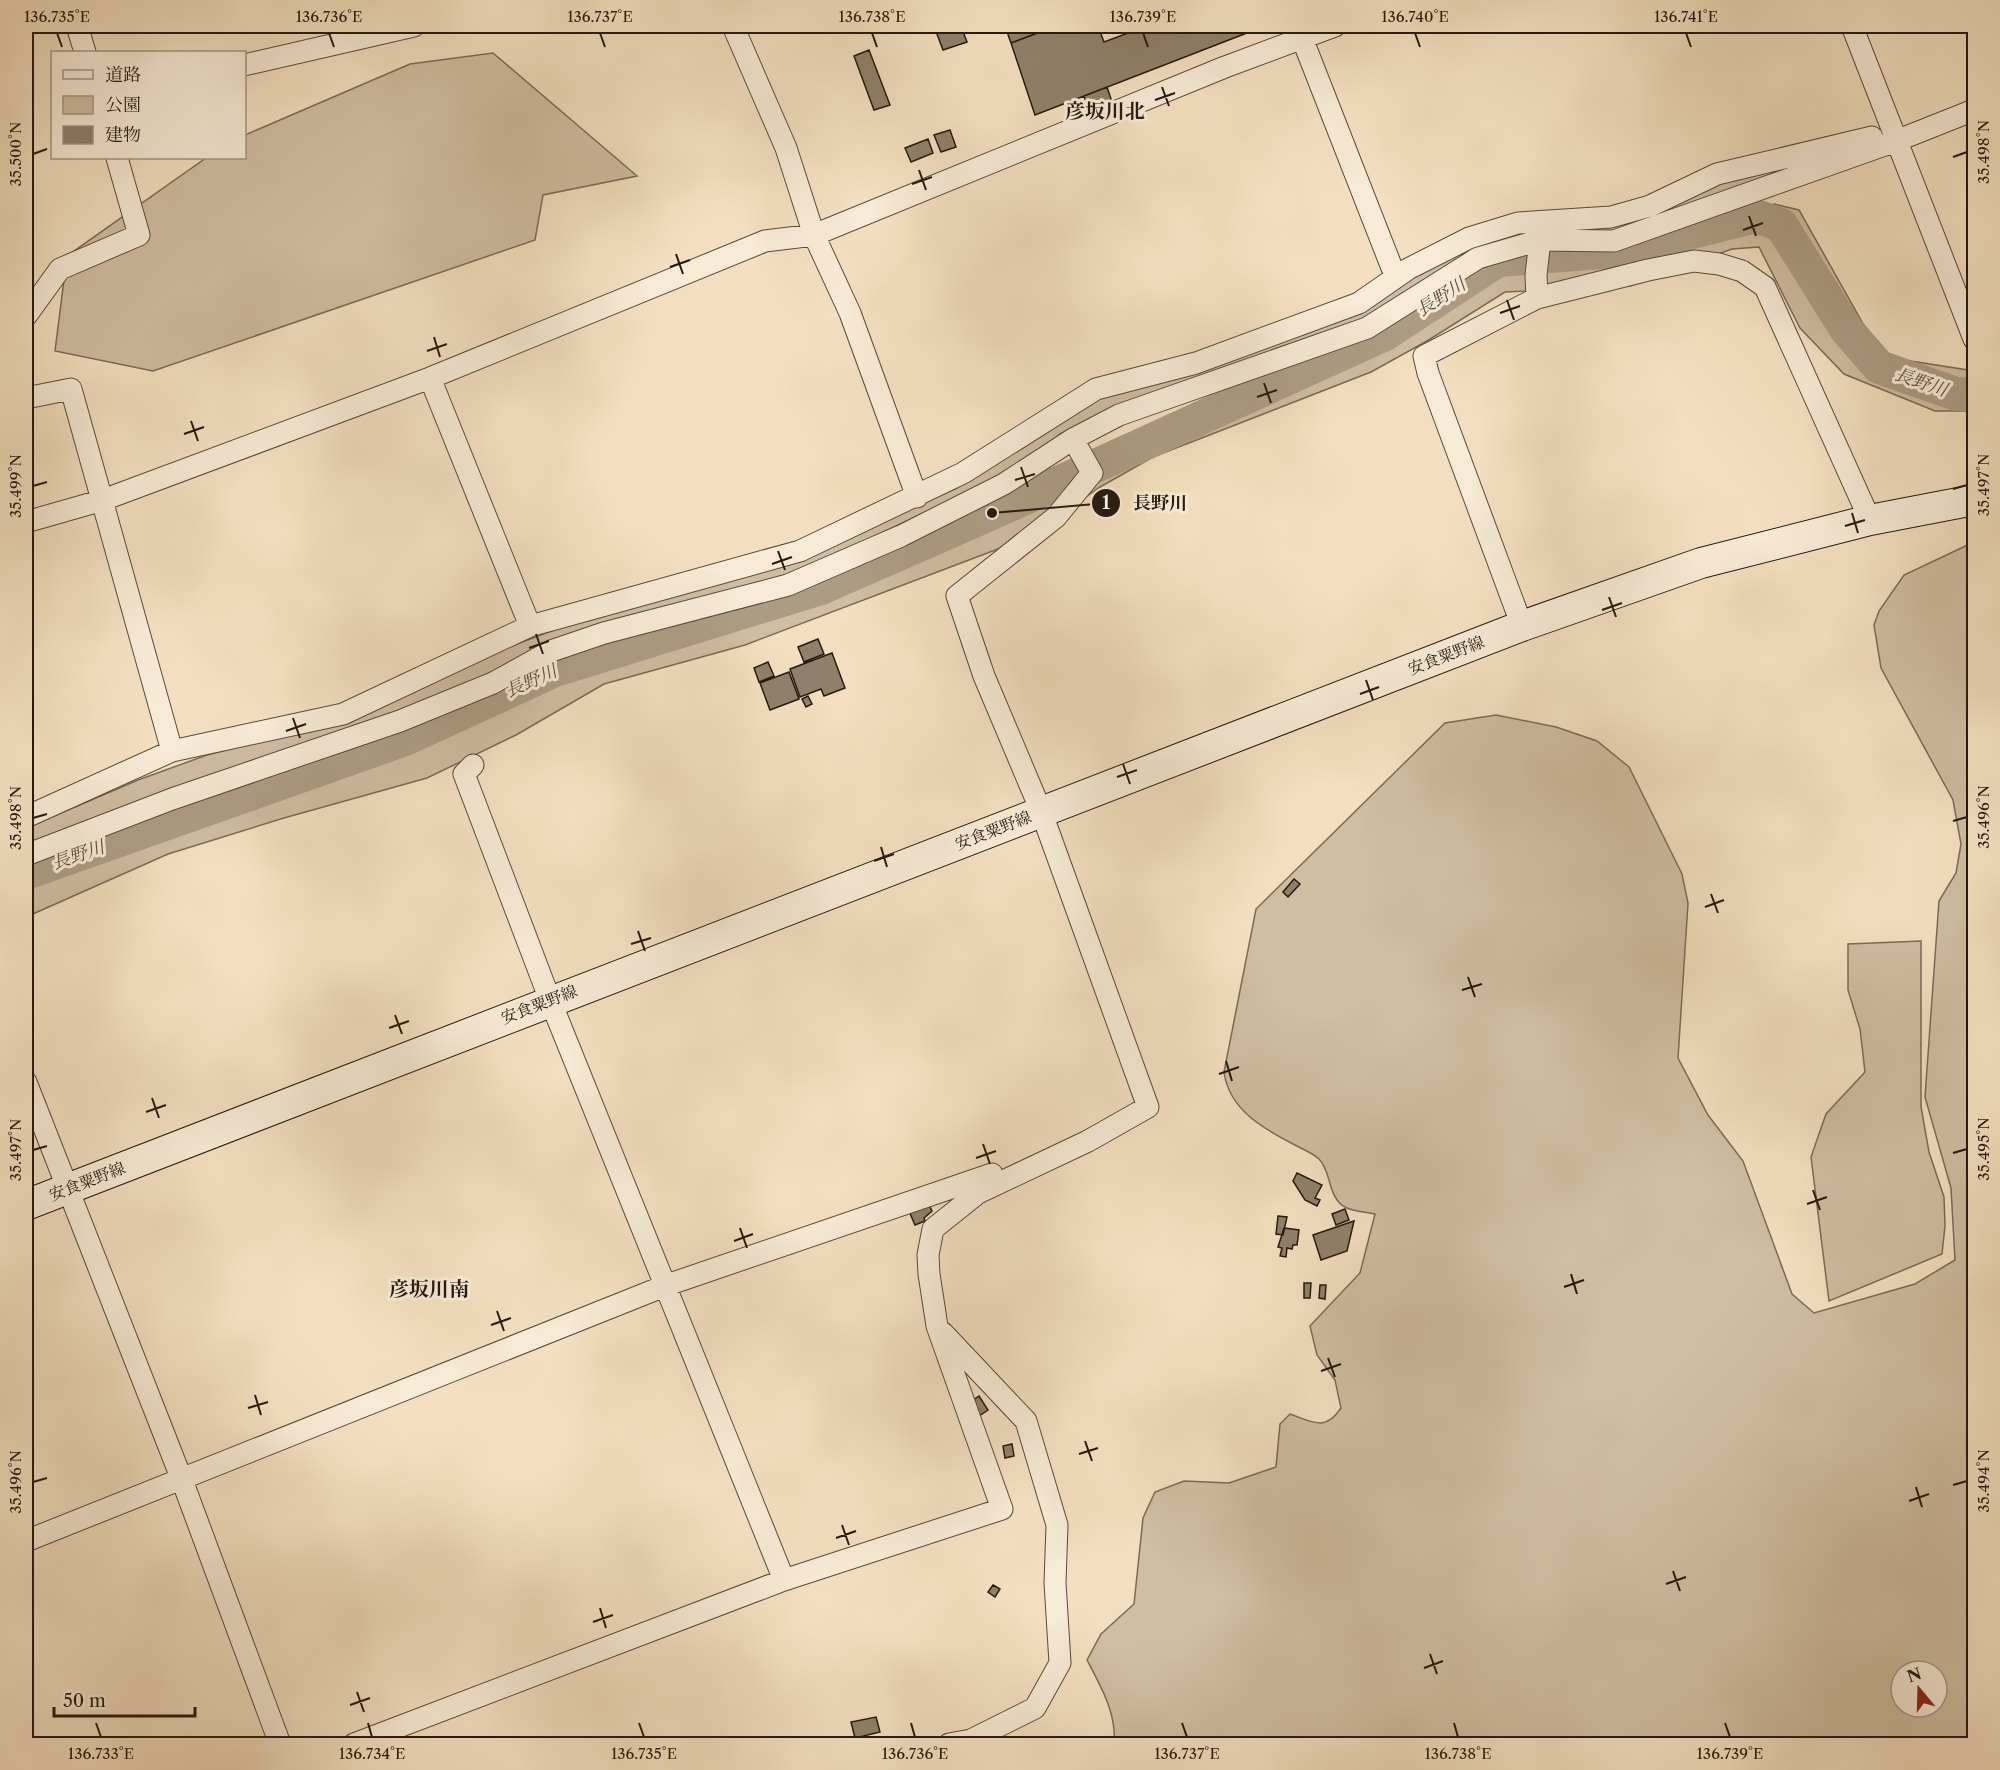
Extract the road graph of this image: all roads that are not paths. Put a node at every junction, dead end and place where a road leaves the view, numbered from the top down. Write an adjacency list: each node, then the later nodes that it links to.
1 (77, 26): 7 (street)
2 (410, 26): 8 (street)
3 (733, 26): 12 (street)
4 (1335, 26): 6 (street)
5 (1852, 26): 10 (street)
6 (1302, 38): 12 (street); 14 (street)
7 (86, 51)
8 (246, 65)
9 (1974, 110): 10 (street)
10 (1894, 137): 13 (street); 17 (street); 21 (street)
11 (117, 159): 16 (street)
12 (814, 235): 18 (street); 21 (street)
13 (1540, 244): 15 (street); 20 (street)
14 (1392, 268)
15 (1537, 298): 24 (street); 27 (street)
16 (26, 316)
17 (1974, 339)
18 (430, 378): 22 (street); 26 (street)
19 (26, 398): 22 (street)
20 (1075, 441): 30 (street); 32 (street)
21 (917, 497): 26 (street)
22 (103, 500): 25 (street); 28 (street)
23 (1974, 500): 24 (main road, 安食粟野線)
24 (1870, 520): 27 (main road, 安食粟野線)
25 (26, 522)
26 (530, 626): 28 (street)
27 (1522, 626): 30 (main road, 安食粟野線)
28 (172, 751): 31 (street)
29 (473, 765): 33 (street)
30 (1041, 811): 33 (main road, 安食粟野線); 35 (street)
31 (26, 817)
32 (26, 855)
33 (550, 1000): 36 (main road, 安食粟野線); 38 (street)
34 (26, 1082): 36 (street)
35 (1088, 1141): 38 (street); 39 (street)
36 (66, 1190): 37 (main road, 安食粟野線); 40 (street)
37 (26, 1205)
38 (667, 1285): 40 (street); 42 (street)
39 (937, 1326): 42 (street); 45 (street)
40 (182, 1480): 41 (street); 43 (street)
41 (26, 1541)
42 (784, 1580): 44 (street)
43 (280, 1744)
44 (354, 1744)
45 (949, 1744)

